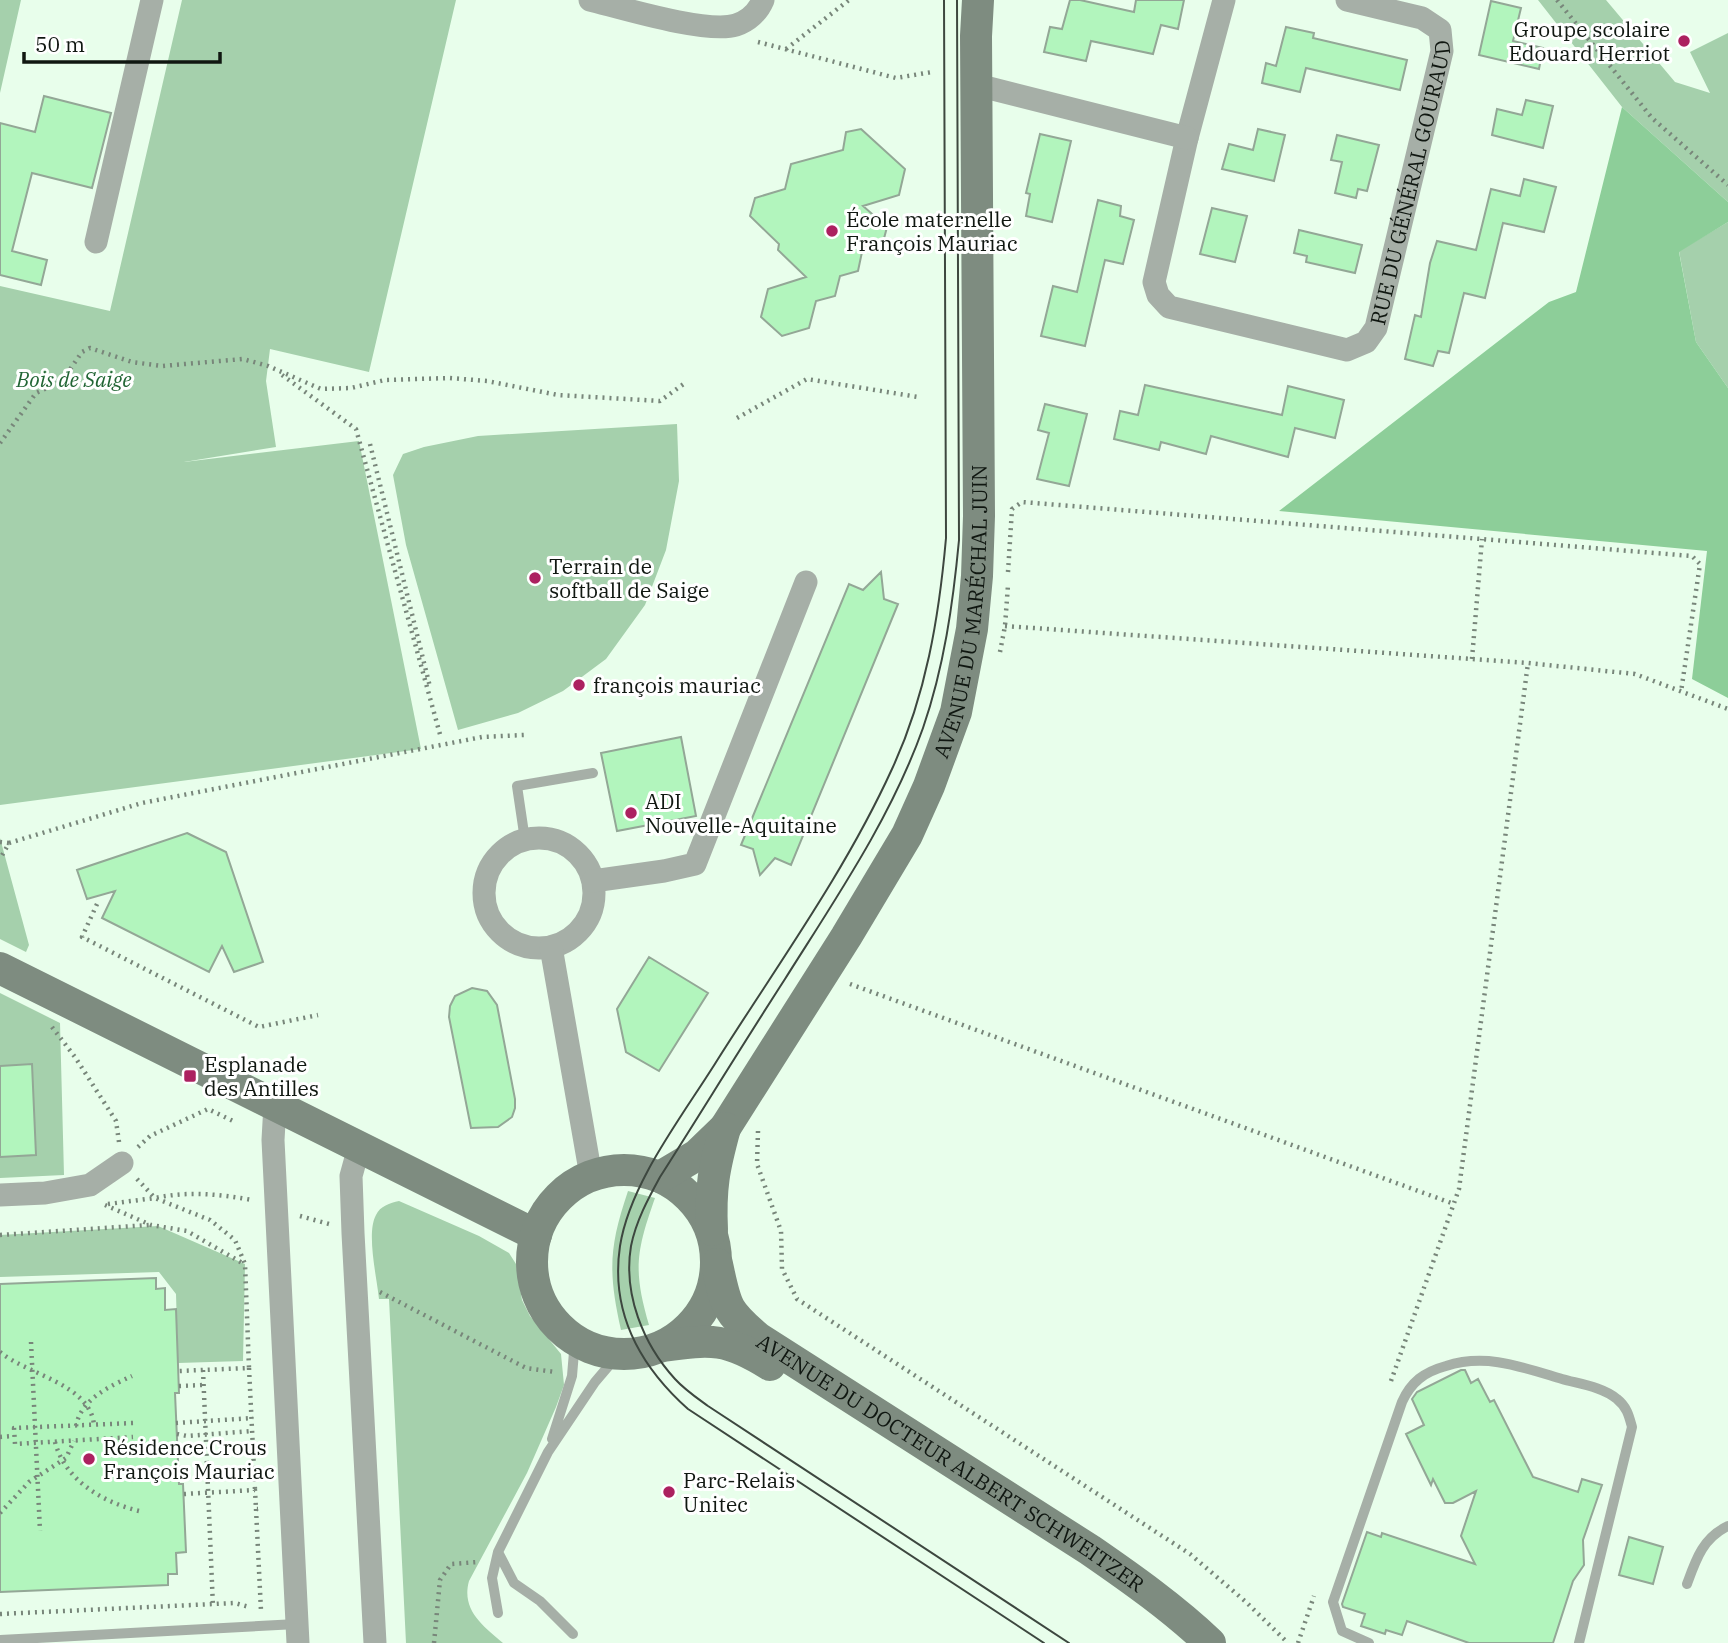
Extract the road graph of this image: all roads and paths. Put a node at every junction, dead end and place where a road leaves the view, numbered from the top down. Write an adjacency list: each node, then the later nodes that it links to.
1 (152, 0): 17 (street)
2 (590, 0): 3 (street)
3 (763, 0)
4 (849, 0): 12 (path)
5 (971, 0): 10 (main road, AVENUE DU MARÉCHAL JUIN)
6 (978, 0): 10 (main road, AVENUE DU MARÉCHAL JUIN)
7 (1224, 0): 15 (street, RUE DU GÉNÉRAL GOURAUD)
8 (1347, 0): 15 (street, RUE DU GÉNÉRAL GOURAUD)
9 (1557, 0): 16 (path)
10 (976, 36): 14 (main road, AVENUE DU MARÉCHAL JUIN)
11 (757, 42): 12 (path)
12 (785, 49): 13 (path)
13 (932, 72)
14 (977, 85): 15 (street); 47 (main road, AVENUE DU MARÉCHAL JUIN)
15 (1187, 138)
16 (1728, 185)
17 (96, 242)
18 (268, 366): 19 (path); 22 (path); 23 (path)
19 (685, 383)
20 (918, 397): 21 (path)
21 (737, 418)
22 (0, 443)
23 (370, 444)
24 (1482, 539): 26 (path); 27 (path); 30 (path)
25 (806, 582): 38 (street)
26 (1005, 626): 27 (path); 29 (path)
27 (1472, 659): 28 (path)
28 (1528, 663): 30 (path); 54 (path)
29 (997, 664)
30 (1681, 691): 31 (path)
31 (1728, 709)
32 (524, 735): 36 (path)
33 (593, 773): 34 (lane)
34 (525, 840): 38 (street); 40 (street)
35 (0, 842): 36 (path)
36 (9, 842): 37 (path)
37 (0, 859)
38 (593, 881): 40 (street)
39 (97, 904): 43 (path)
40 (551, 947): 51 (street)
41 (0, 968): 45 (main road)
42 (855, 972): 54 (path)
43 (318, 1015)
44 (50, 1025): 50 (path)
45 (275, 1105): 49 (main road); 111 (street)
46 (233, 1121): 50 (path)
47 (725, 1128): 52 (main road, AVENUE DU MARÉCHAL JUIN); 58 (main road, AVENUE DU MARÉCHAL JUIN)
48 (758, 1128): 118 (path)
49 (359, 1147): 57 (main road); 114 (street)
50 (122, 1163): 53 (street)
51 (591, 1176): 52 (main road); 57 (main road)
52 (660, 1177): 58 (main road)
53 (0, 1195)
54 (1454, 1204): 73 (path)
55 (151, 1225): 56 (path); 59 (path); 59 (path)
56 (0, 1235)
57 (536, 1235): 61 (main road)
58 (715, 1249): 63 (main road); 117 (main road, AVENUE DU DOCTEUR ALBERT SCHWEITZER)
59 (244, 1264): 66 (path)
60 (378, 1291): 70 (path)
61 (575, 1340): 65 (main road); 92 (lane)
62 (31, 1342): 69 (path)
63 (663, 1346): 65 (main road); 116 (main road, AVENUE DU DOCTEUR ALBERT SCHWEITZER)
64 (0, 1352): 69 (path)
65 (618, 1355): 92 (lane)
66 (249, 1368): 67 (path); 76 (path)
67 (203, 1370): 68 (path); 72 (path)
68 (179, 1371)
69 (33, 1372): 75 (path); 82 (path)
70 (556, 1372)
71 (132, 1376): 75 (path)
72 (203, 1385): 74 (path); 77 (path)
73 (1390, 1385)
74 (179, 1386)
75 (86, 1404): 80 (path); 81 (path)
76 (253, 1418): 77 (path); 83 (path)
77 (205, 1421): 79 (path); 85 (path)
78 (132, 1423): 80 (path)
79 (176, 1423)
80 (94, 1425): 81 (path)
81 (76, 1426): 82 (path)
82 (35, 1427): 86 (path); 91 (path)
83 (253, 1431): 85 (path); 95 (path)
84 (177, 1434): 85 (path)
85 (206, 1434): 96 (path)
86 (14, 1436): 87 (path); 91 (path)
87 (0, 1437)
88 (133, 1437): 89 (path)
89 (74, 1440): 90 (path); 93 (path)
90 (55, 1441): 91 (path); 93 (path)
91 (36, 1443): 94 (path)
92 (548, 1452): 102 (lane)
93 (62, 1461): 94 (path); 98 (path)
94 (37, 1478): 99 (path); 101 (path)
95 (255, 1490): 96 (path); 106 (path)
96 (208, 1493): 97 (path); 105 (path)
97 (184, 1494)
98 (139, 1511)
99 (0, 1513)
100 (1728, 1526): 103 (lane)
101 (40, 1531)
102 (498, 1552): 107 (lane); 112 (lane); 115 (path)
103 (1687, 1584)
104 (1316, 1591): 119 (path)
105 (213, 1604): 106 (path); 108 (path); 110 (path)
106 (262, 1606): 109 (path)
107 (498, 1613)
108 (0, 1614)
109 (262, 1626): 110 (lane); 111 (lane)
110 (213, 1629): 113 (lane)
111 (298, 1634)
112 (573, 1634)
113 (0, 1640)
114 (375, 1643)
115 (433, 1643)
116 (1186, 1643)
117 (1210, 1643)
118 (1288, 1643)
119 (1298, 1643)
120 (1369, 1643): 121 (lane)
121 (1579, 1643)

